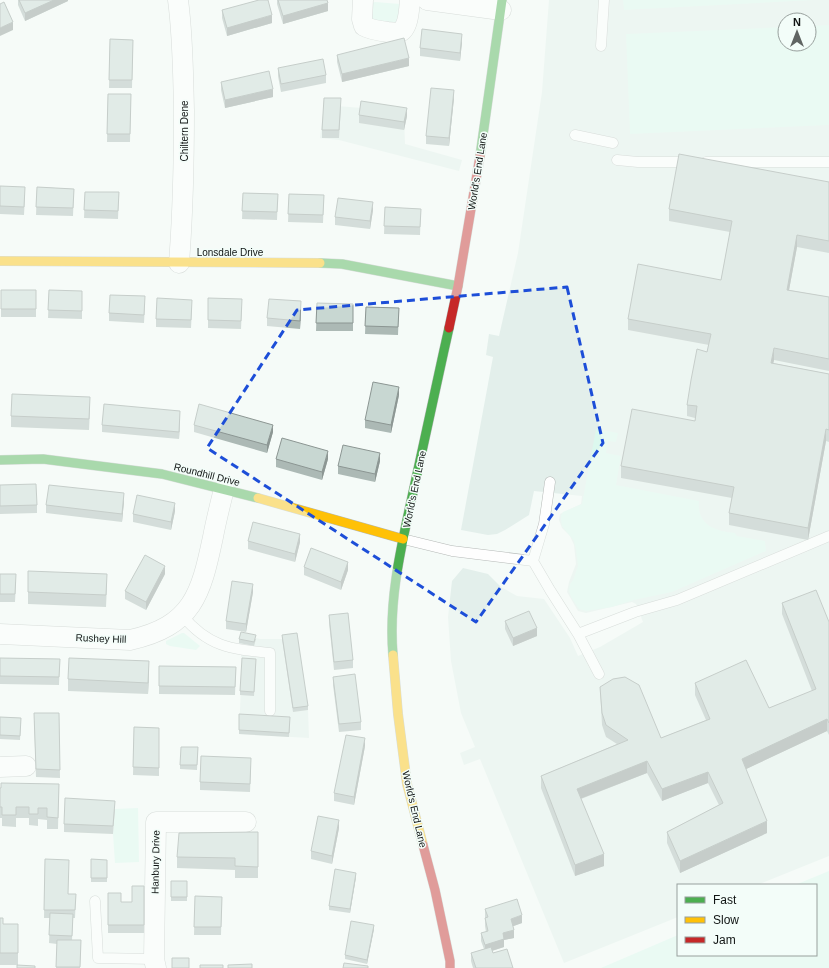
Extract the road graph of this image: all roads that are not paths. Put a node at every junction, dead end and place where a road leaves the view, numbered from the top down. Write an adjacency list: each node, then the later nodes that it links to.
1 (178, 0): 13 (street, Chiltern Dene)
2 (363, 0): 3 (street)
3 (410, 0)
4 (427, 0): 6 (street, World's End Lane)
5 (604, 0): 7 (lane)
6 (501, 5): 14 (street, World's End Lane)
7 (601, 46)
8 (575, 135): 9 (lane)
9 (613, 143)
10 (616, 160): 11 (lane)
11 (829, 162)
12 (0, 261): 13 (street, Lonsdale Drive)
13 (179, 263): 14 (street, Lonsdale Drive)
14 (458, 286): 19 (street, World's End Lane)
15 (0, 460): 17 (street, Roundhill Drive)
16 (550, 482): 20 (lane)
17 (224, 489): 19 (street, Roundhill Drive); 21 (street, Rushey Hill)
18 (829, 536): 23 (lane)
19 (403, 539): 20 (lane); 31 (street, World's End Lane)
20 (533, 561): 23 (lane)
21 (182, 615): 22 (street, Rushey Hill); 25 (lane)
22 (0, 634)
23 (578, 634): 24 (lane)
24 (599, 674)
25 (270, 711)
26 (26, 766): 27 (street)
27 (0, 767)
28 (246, 822): 30 (street, Hanbury Drive)
29 (95, 901): 30 (lane)
30 (155, 964)
31 (450, 968)

